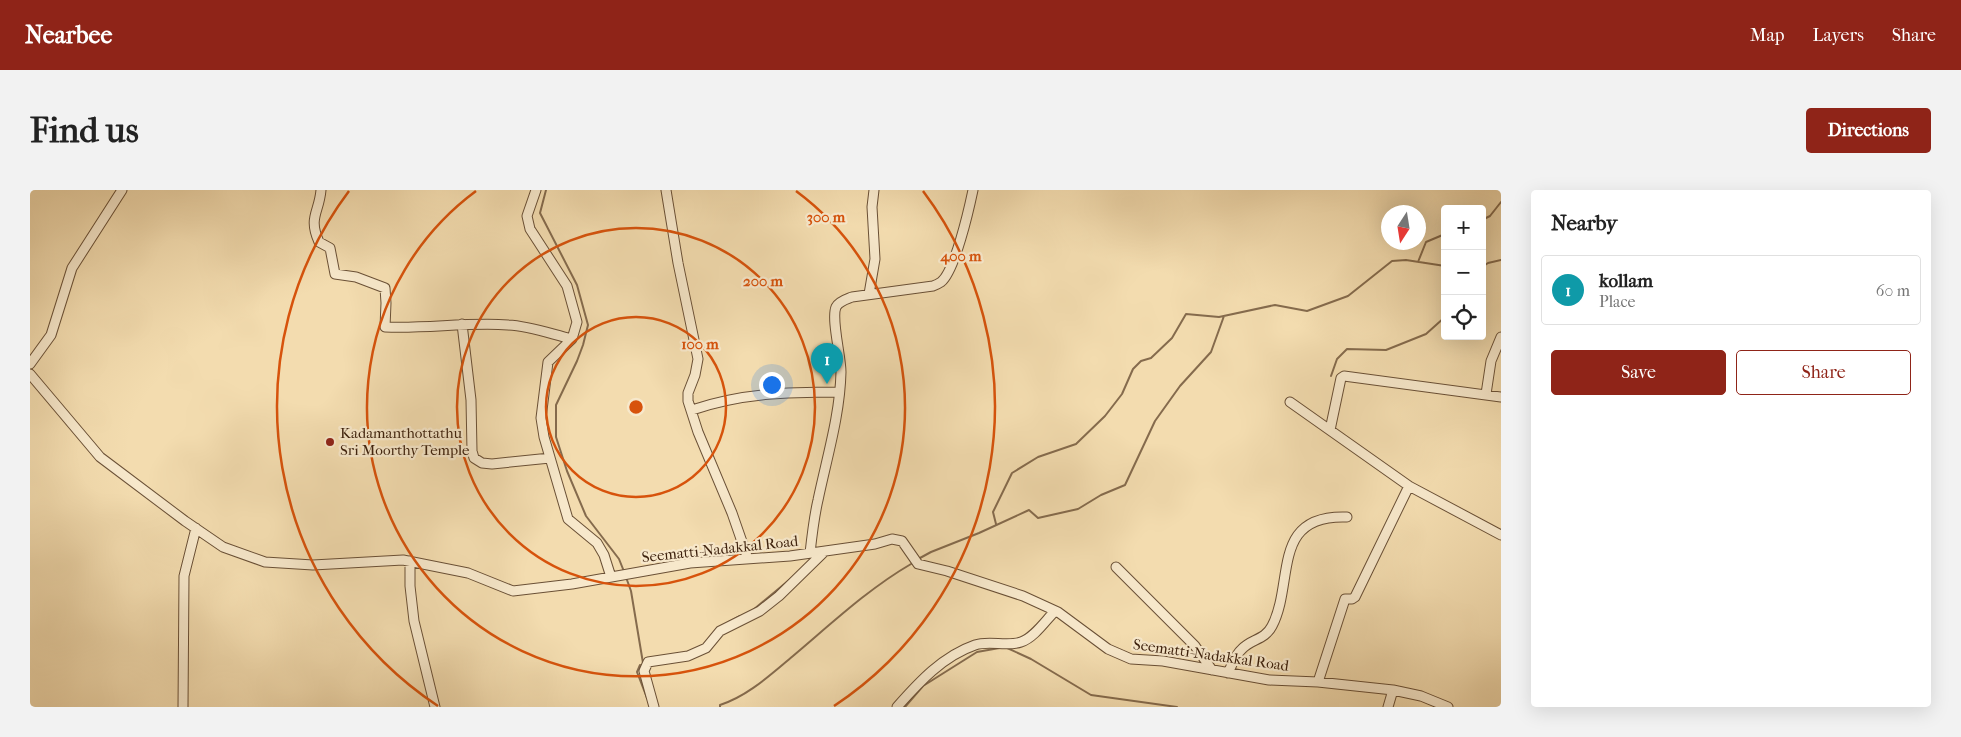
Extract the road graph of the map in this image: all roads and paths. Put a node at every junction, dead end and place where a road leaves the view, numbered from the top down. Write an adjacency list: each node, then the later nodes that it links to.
1 (122, 190): 11 (street)
2 (321, 190): 8 (street)
3 (536, 190): 10 (street)
4 (666, 190): 19 (street)
5 (874, 190): 7 (street)
6 (973, 190): 7 (street)
7 (869, 294): 15 (street)
8 (462, 324): 10 (street); 21 (street)
9 (1501, 337): 12 (street)
10 (572, 340): 21 (street)
11 (31, 360)
12 (1491, 361): 13 (street); 16 (street)
13 (1501, 363)
14 (30, 374): 24 (street, Seematti-Nadakkal Road)
15 (840, 392): 19 (street); 27 (street)
16 (1486, 394): 17 (street); 20 (street)
17 (1501, 397)
18 (1290, 402): 20 (street)
19 (692, 410): 28 (street)
20 (1330, 430): 22 (street)
21 (550, 458): 31 (street)
22 (1409, 486): 25 (street); 35 (street)
23 (1347, 517): 34 (street)
24 (196, 528): 29 (street, Seematti-Nadakkal Road); 37 (street)
25 (1501, 535)
26 (825, 551): 27 (street, Seematti-Nadakkal Road); 32 (street, Seematti-Nadakkal Road); 39 (street)
27 (810, 553): 28 (street, Seematti-Nadakkal Road)
28 (748, 559): 31 (street, Seematti-Nadakkal Road)
29 (410, 561): 31 (street, Seematti-Nadakkal Road); 38 (street)
30 (1116, 568): 33 (street)
31 (611, 577)
32 (1055, 611): 33 (street, Seematti-Nadakkal Road); 40 (street)
33 (1212, 670): 34 (street, Seematti-Nadakkal Road)
34 (1228, 673): 35 (street, Seematti-Nadakkal Road)
35 (1318, 682): 36 (street, Seematti-Nadakkal Road)
36 (1393, 690): 41 (street); 42 (street, Seematti-Nadakkal Road)
37 (183, 707)
38 (435, 707)
39 (654, 707)
40 (897, 707)
41 (1388, 707)
42 (1448, 707)

